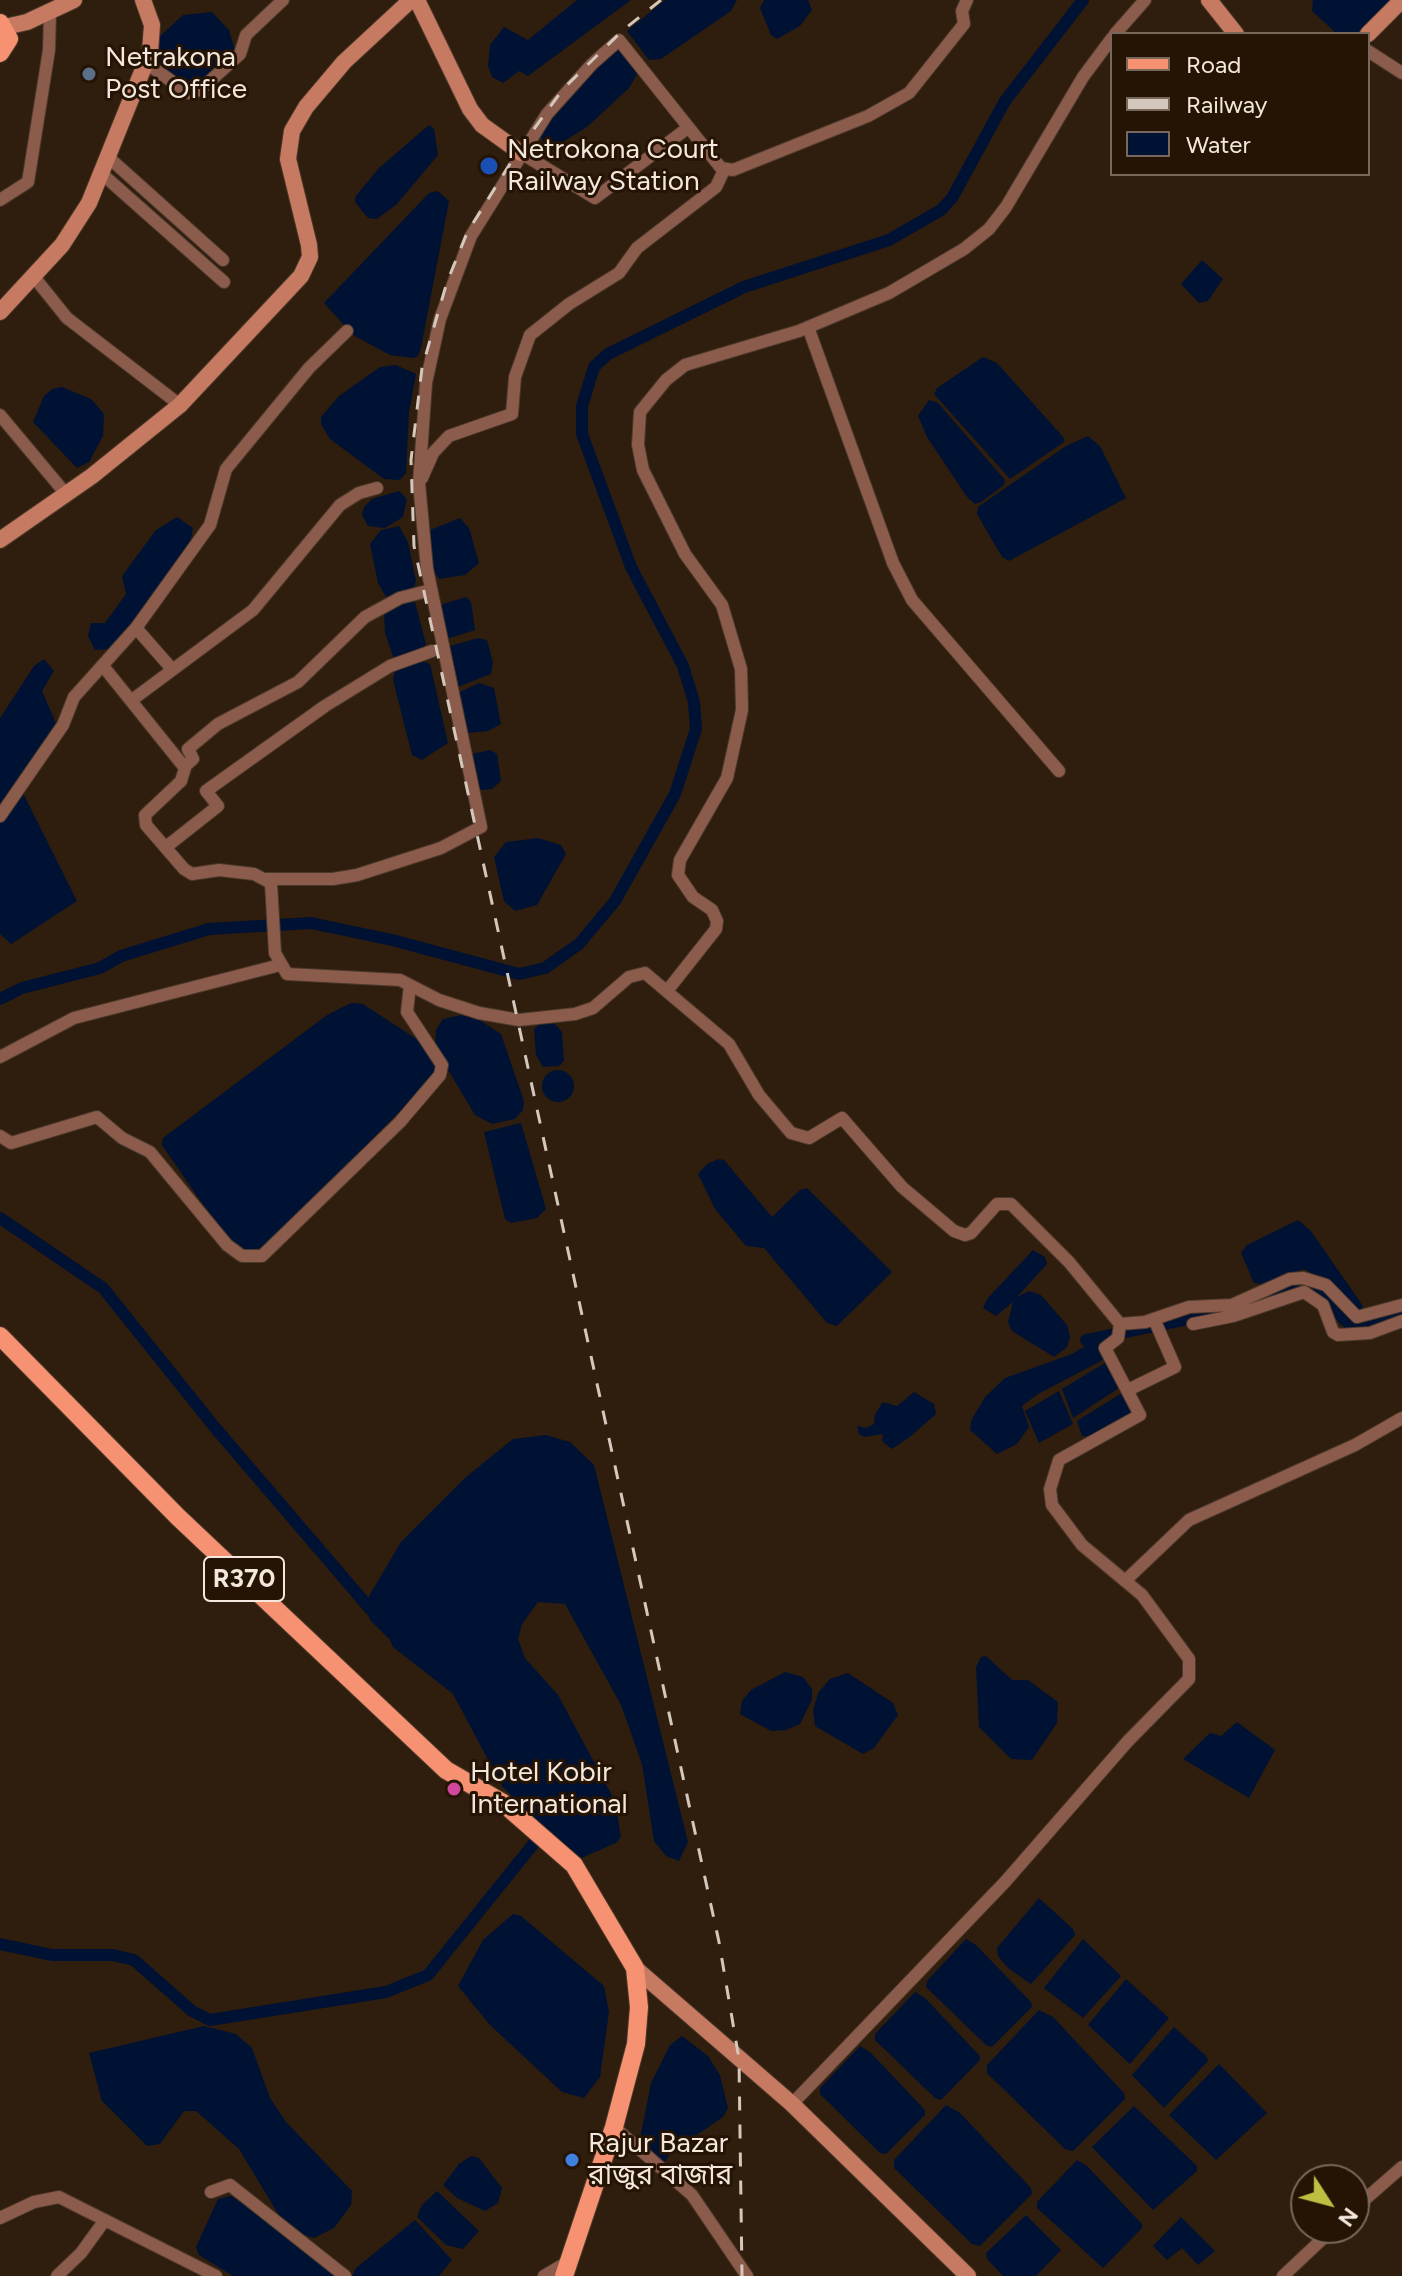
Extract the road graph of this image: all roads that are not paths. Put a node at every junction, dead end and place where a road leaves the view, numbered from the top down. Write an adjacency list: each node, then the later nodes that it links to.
1 (33, 0): 11 (street)
2 (74, 0): 11 (street)
3 (143, 0): 19 (street)
4 (283, 0): 19 (street)
5 (411, 0): 33 (street)
6 (417, 0): 22 (street)
7 (967, 0): 24 (street)
8 (1145, 0): 13 (street)
9 (1209, 0): 14 (street)
10 (1402, 0): 15 (street)
11 (44, 15): 12 (street); 26 (street)
12 (2, 25): 18 (main road)
13 (1117, 32)
14 (1234, 32)
15 (1370, 32)
16 (1110, 41): 31 (street)
17 (1370, 52): 20 (street)
18 (0, 53)
19 (146, 63): 23 (street)
20 (1402, 73)
21 (685, 130): 22 (street)
22 (521, 153): 24 (street); 35 (street)
23 (107, 156): 25 (street); 27 (street)
24 (724, 170): 35 (street)
25 (101, 173): 28 (street); 29 (street)
26 (0, 200)
27 (223, 260)
28 (34, 277): 30 (street); 33 (street)
29 (224, 282)
30 (0, 312)
31 (808, 327): 46 (street); 52 (street)
32 (347, 331): 40 (street)
33 (180, 405): 37 (street)
34 (0, 415): 37 (street)
35 (419, 483): 39 (street)
36 (377, 488): 43 (street)
37 (66, 494): 38 (street)
38 (1, 539)
39 (431, 590): 45 (street); 49 (street)
40 (136, 628): 42 (street); 43 (street)
41 (432, 651): 48 (street)
42 (103, 666): 44 (street); 47 (street)
43 (172, 669): 44 (street)
44 (132, 700): 45 (street)
45 (184, 767): 48 (street)
46 (1059, 771)
47 (0, 816)
48 (166, 847): 49 (street)
49 (268, 881): 50 (street)
50 (278, 959): 51 (street); 53 (street)
51 (410, 985): 52 (street); 54 (street)
52 (667, 991): 59 (street)
53 (0, 1057)
54 (0, 1136)
55 (1402, 1305): 56 (street)
56 (1154, 1319): 59 (street); 61 (street)
57 (1402, 1321): 58 (street)
58 (1193, 1324)
59 (1119, 1331): 61 (street)
60 (0, 1336): 64 (main road, R370)
61 (1128, 1390): 63 (street)
62 (1402, 1418): 63 (street)
63 (1125, 1581): 65 (street)
64 (635, 1968): 65 (street); 66 (main road, R370)
65 (792, 2104): 79 (street)
66 (614, 2127): 73 (main road, R370); 78 (street)
67 (1402, 2167): 69 (street)
68 (211, 2192): 76 (street)
69 (1370, 2195)
70 (0, 2218): 71 (street)
71 (105, 2220): 74 (street); 75 (street)
72 (1317, 2244): 80 (street)
73 (565, 2270): 77 (street)
74 (57, 2276)
75 (216, 2276)
76 (345, 2276)
77 (544, 2276)
78 (747, 2276)
79 (968, 2276)
80 (1283, 2276)

